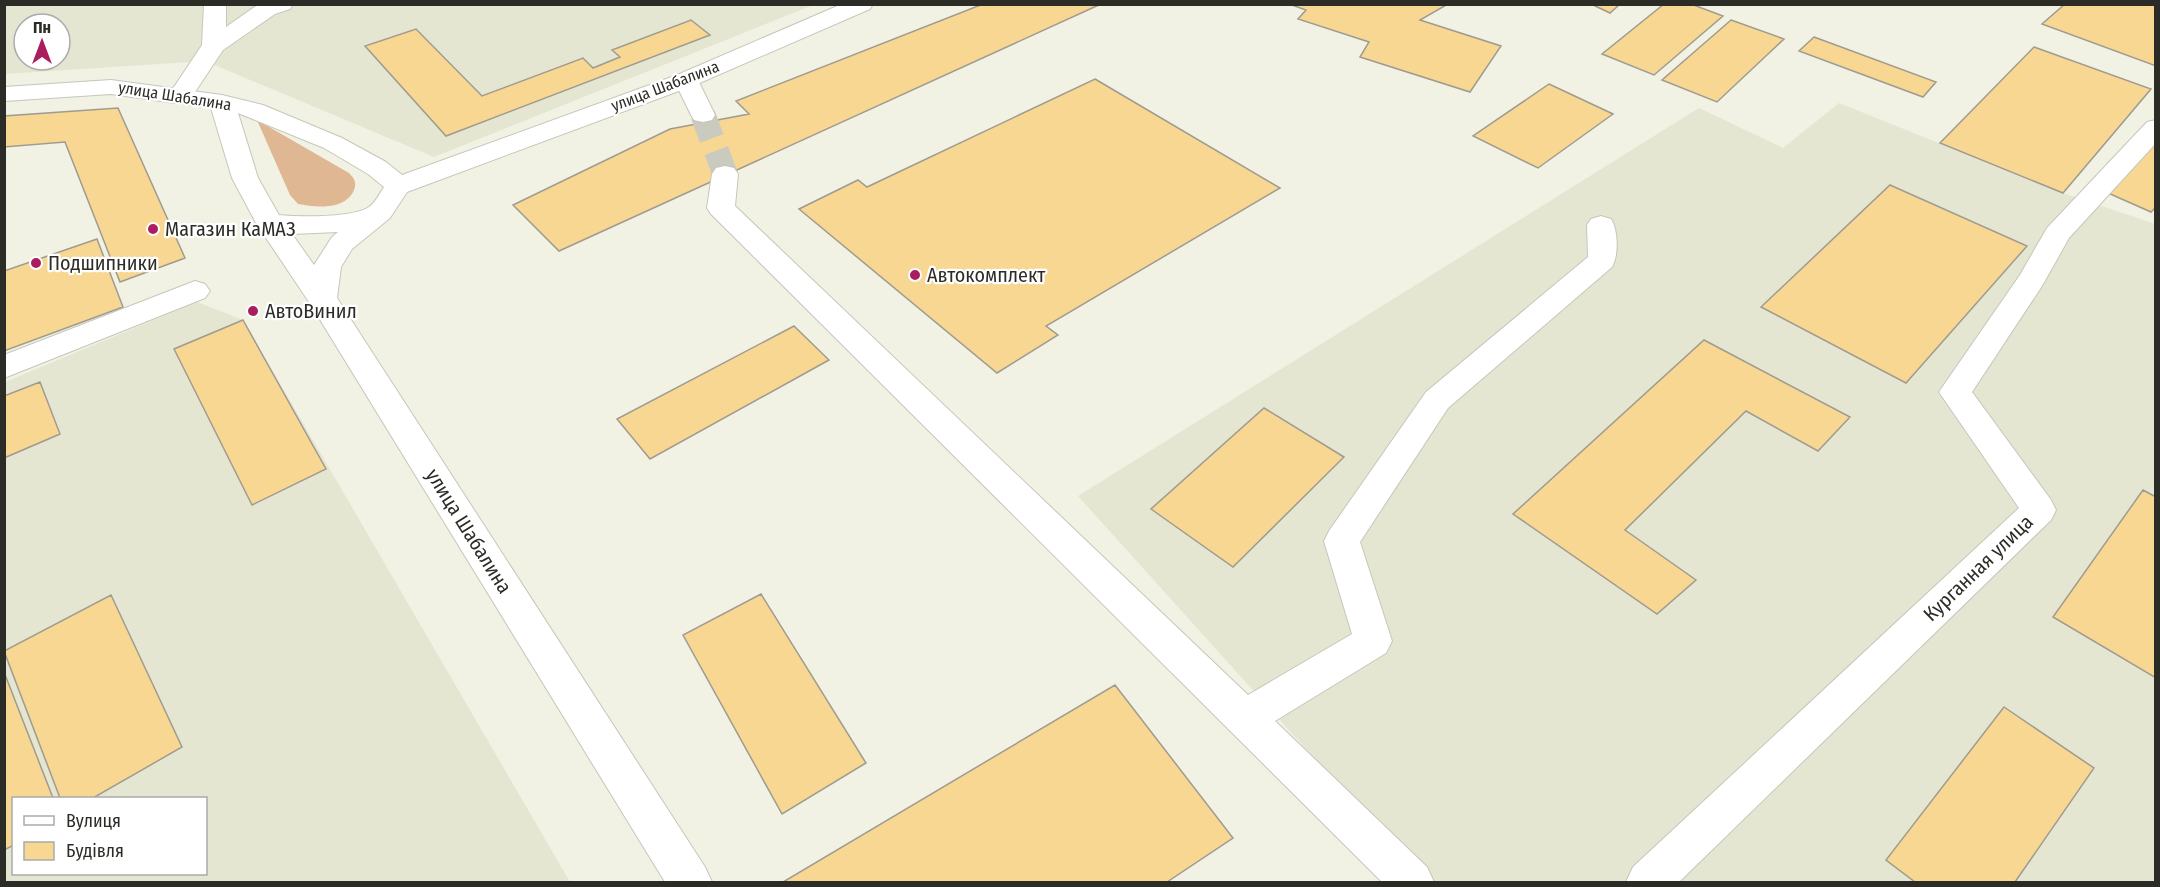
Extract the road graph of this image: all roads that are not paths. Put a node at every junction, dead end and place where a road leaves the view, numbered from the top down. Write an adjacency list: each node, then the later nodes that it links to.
1 (215, 4): 4 (main road)
2 (282, 4): 4 (main road)
3 (862, 4): 5 (main road, улица Шабалина)
4 (214, 45): 7 (main road)
5 (686, 80): 9 (main road); 12 (main road, улица Шабалина)
6 (4, 94): 7 (main road, улица Шабалина)
7 (180, 96): 8 (main road, улица Шабалина)
8 (222, 102): 12 (main road, улица Шабалина); 14 (main road, улица Шабалина)
9 (703, 115)
10 (2156, 128): 22 (main road, Курганная улица)
11 (725, 174): 19 (main road)
12 (398, 186): 13 (main road)
13 (380, 212): 14 (main road); 17 (main road)
14 (270, 223): 17 (main road, улица Шабалина)
15 (1601, 225): 19 (main road)
16 (195, 291): 18 (main road)
17 (322, 298): 20 (main road, улица Шабалина)
18 (4, 367)
19 (1244, 719): 21 (main road)
20 (690, 882)
21 (1412, 882)
22 (1648, 882)

